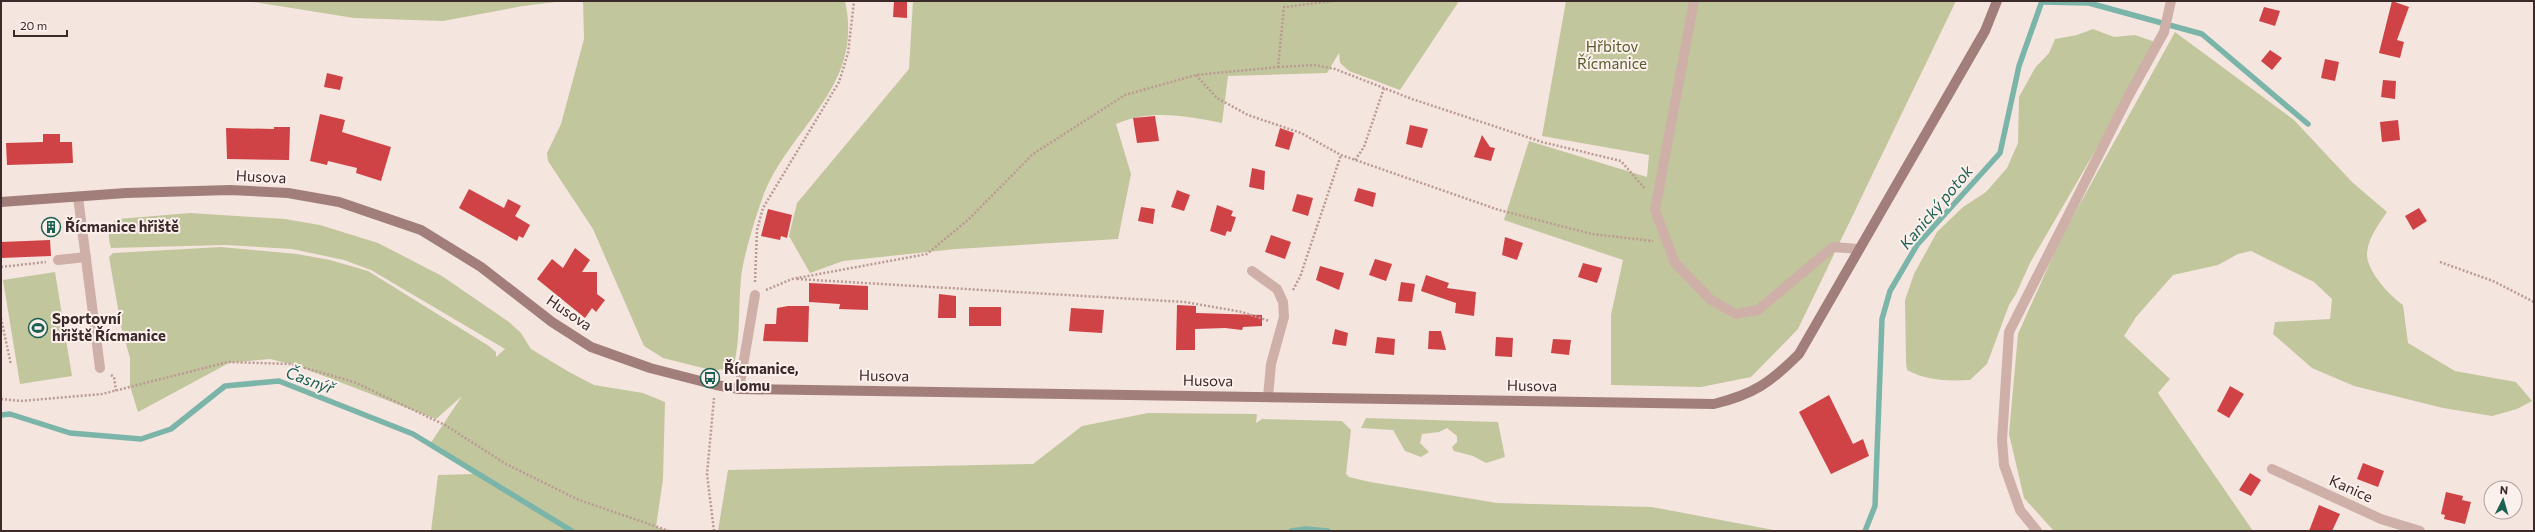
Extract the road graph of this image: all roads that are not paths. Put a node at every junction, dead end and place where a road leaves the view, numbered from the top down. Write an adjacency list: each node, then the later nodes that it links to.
1 (1694, 1): 6 (street)
2 (1997, 1): 6 (main road, Husova)
3 (2171, 1): 15 (street)
4 (78, 197): 5 (main road, Husova); 7 (street); 12 (main road, Husova)
5 (1, 202)
6 (1859, 249): 13 (main road, Husova)
7 (86, 257): 8 (street); 11 (street)
8 (58, 260)
9 (1252, 271): 13 (street)
10 (755, 295): 12 (street)
11 (100, 368)
12 (739, 389): 13 (main road, Husova)
13 (1268, 397)
14 (2272, 469): 16 (street, Kanice)
15 (2037, 531)
16 (2420, 531)

